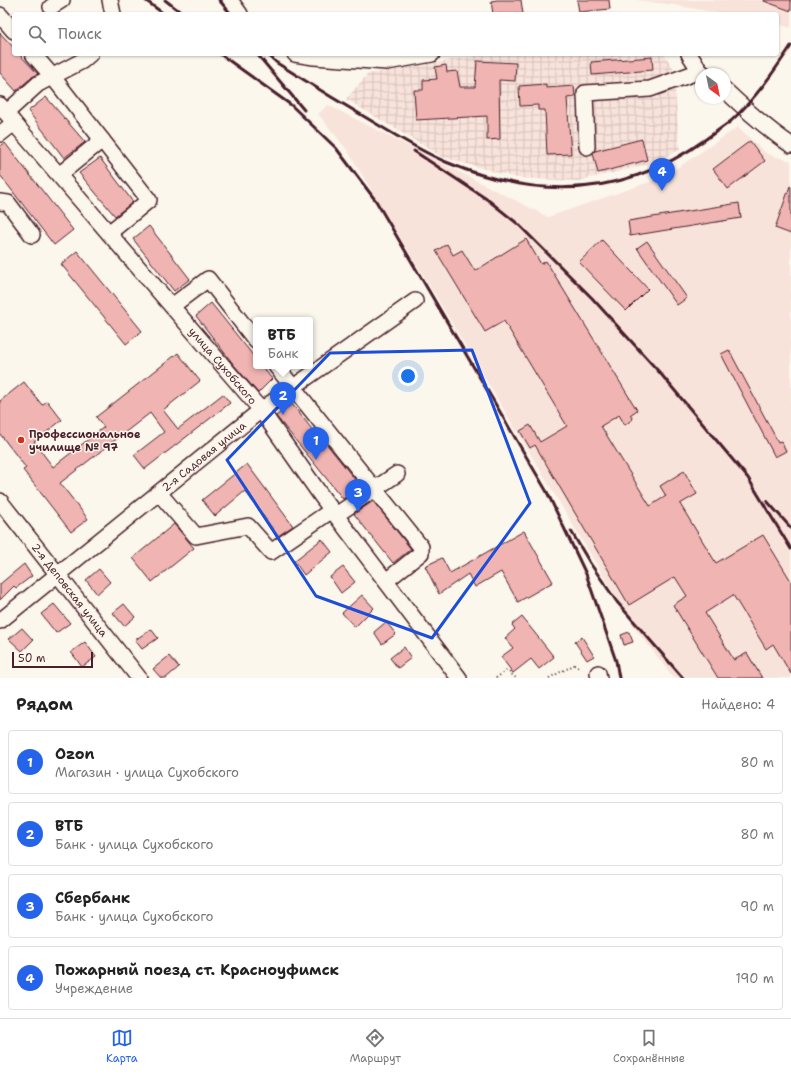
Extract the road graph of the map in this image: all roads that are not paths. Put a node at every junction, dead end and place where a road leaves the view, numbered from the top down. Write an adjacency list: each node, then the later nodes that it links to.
1 (110, 0): 3 (street)
2 (230, 0): 4 (street)
3 (113, 12)
4 (239, 12)
5 (0, 15): 6 (street)
6 (12, 30)
7 (35, 56): 14 (street)
8 (88, 56): 14 (street)
9 (308, 56): 10 (street)
10 (421, 56)
11 (690, 56): 12 (street)
12 (699, 68)
13 (695, 74): 20 (street)
14 (52, 76): 16 (street); 18 (street)
15 (731, 96): 19 (street)
16 (7, 114): 17 (street); 21 (street, улица Сухобского)
17 (0, 134)
18 (102, 140): 21 (street); 23 (street)
19 (791, 146)
20 (587, 147)
21 (59, 175): 23 (street, улица Сухобского)
22 (0, 202): 24 (street)
23 (109, 233): 26 (street, улица Сухобского)
24 (32, 235)
25 (415, 301): 29 (street, 2-я Садовая улица)
26 (172, 306): 27 (street); 30 (street, улица Сухобского)
27 (253, 337)
28 (278, 369): 29 (street)
29 (293, 388): 30 (street, 2-я Садовая улица); 32 (street)
30 (261, 410): 33 (street, 2-я Садовая улица); 35 (street, улица Сухобского)
31 (396, 474): 32 (street)
32 (374, 489): 35 (street); 37 (street)
33 (159, 493): 35 (street); 36 (street, 2-я Садовая улица)
34 (0, 501): 36 (street, 2-я Деповская улица)
35 (334, 513): 37 (street, улица Сухобского)
36 (58, 575): 38 (street, 2-я Садовая улица); 39 (street, 2-я Деповская улица)
37 (386, 581): 40 (street, улица Сухобского)
38 (0, 621)
39 (139, 678)
40 (459, 678)

